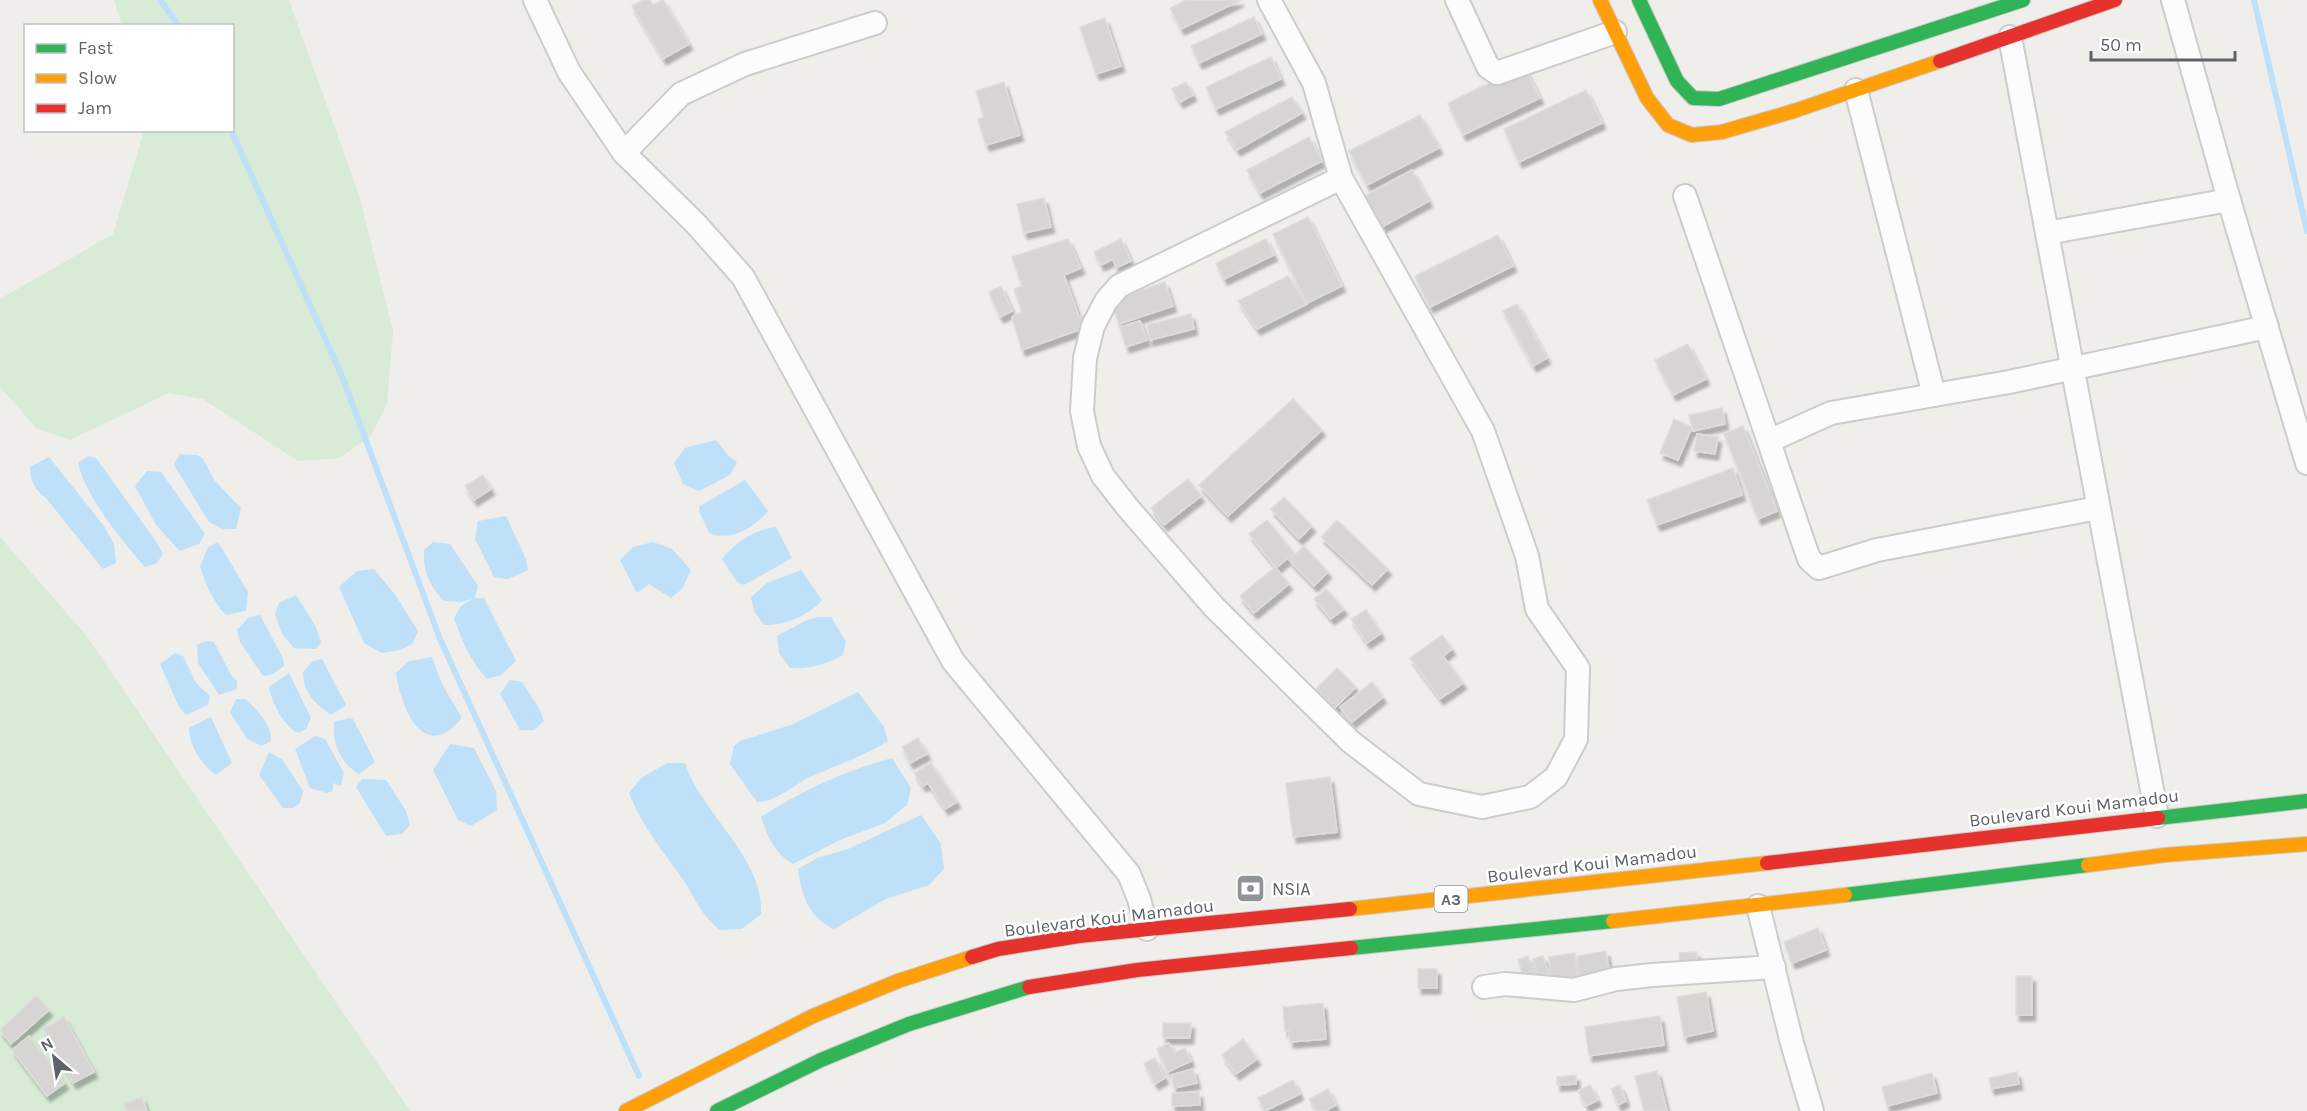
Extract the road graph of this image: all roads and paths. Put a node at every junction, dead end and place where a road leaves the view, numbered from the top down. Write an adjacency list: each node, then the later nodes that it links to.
1 (535, 0): 15 (street)
2 (1269, 0): 16 (street)
3 (1457, 0): 10 (street)
4 (1600, 0): 10 (main road)
5 (1639, 0): 13 (main road)
6 (2023, 0): 13 (main road)
7 (2115, 0): 11 (main road)
8 (2173, 0): 18 (street)
9 (875, 23): 15 (street)
10 (1615, 32): 14 (main road)
11 (2010, 37): 12 (main road); 19 (street)
12 (1856, 90): 14 (main road); 22 (street)
13 (1693, 98): 14 (main road)
14 (1668, 125)
15 (624, 153): 30 (street)
16 (1341, 178): 16 (street)
17 (1685, 196): 23 (street)
18 (2229, 200): 19 (street); 20 (street)
19 (2047, 233): 21 (street)
20 (2267, 327): 21 (street); 24 (street)
21 (2072, 370): 22 (street); 25 (street)
22 (1934, 395): 23 (street)
23 (1769, 441): 25 (street)
24 (2307, 463)
25 (2098, 508): 27 (street)
26 (2307, 801): 27 (main road, Boulevard Koui Mamadou / A3)
27 (2157, 816): 30 (main road, Boulevard Koui Mamadou / A3)
28 (2307, 844): 29 (main road, A3)
29 (1758, 906): 31 (street); 34 (main road, A3)
30 (1147, 928): 33 (main road, Boulevard Koui Mamadou / A3)
31 (1774, 968): 32 (street); 35 (street)
32 (1484, 987)
33 (626, 1111)
34 (717, 1111)
35 (1812, 1111)

